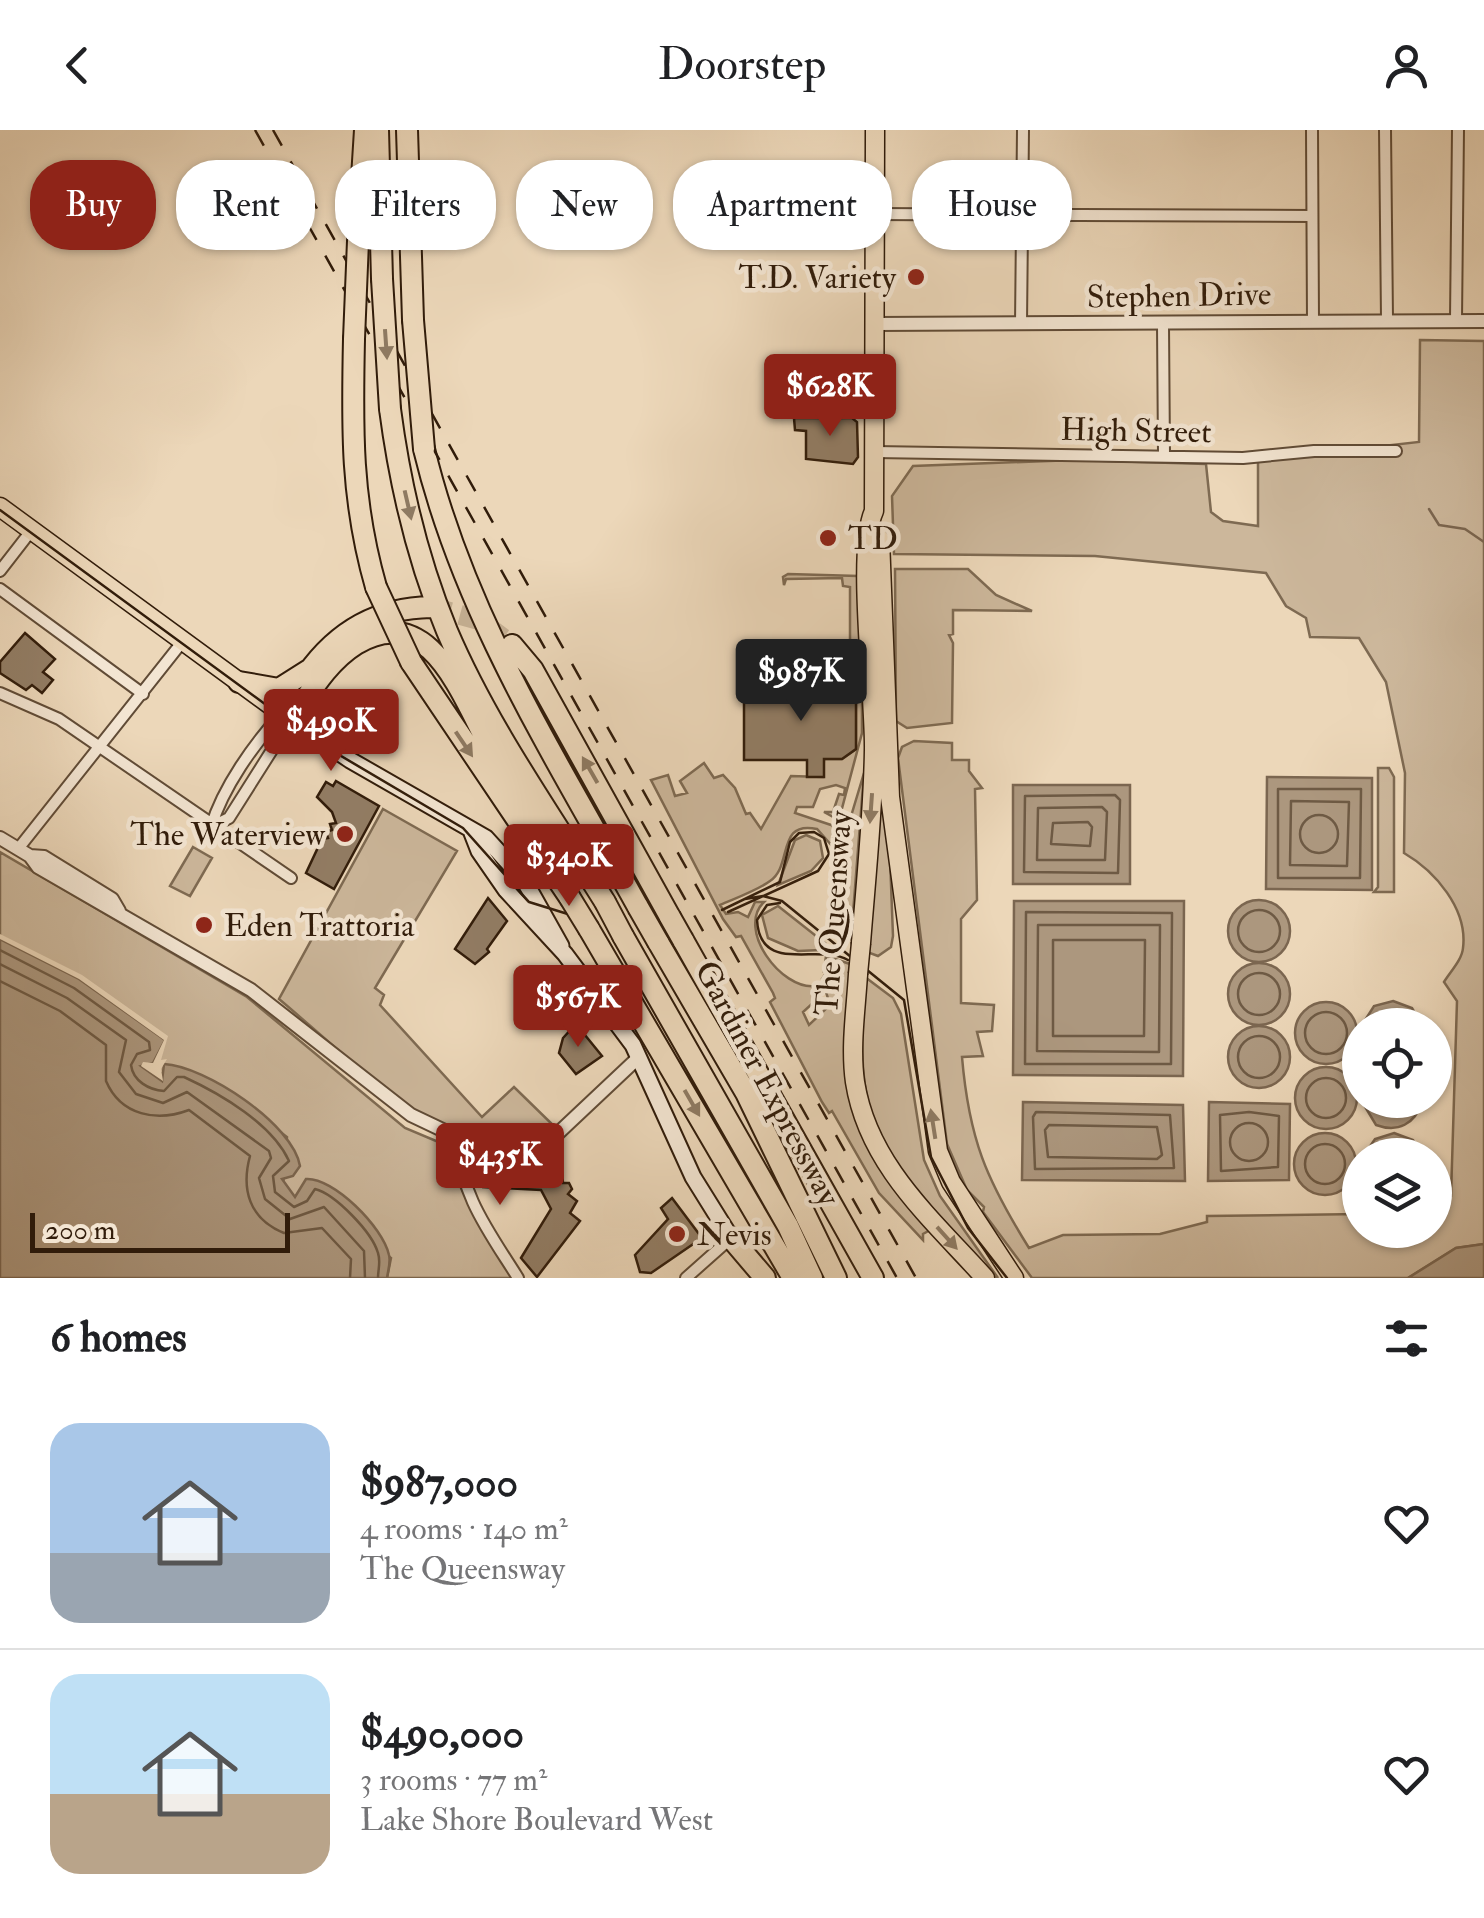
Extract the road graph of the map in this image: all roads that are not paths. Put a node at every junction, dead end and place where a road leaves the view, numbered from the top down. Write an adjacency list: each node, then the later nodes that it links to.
1 (365, 130): 51 (highway, one-way to 51, bridge)
2 (378, 130): 43 (highway, one-way to 43, bridge)
3 (407, 130): 45 (highway, Gardiner Expressway, bridge)
4 (875, 130): 9 (main road, The Queensway)
5 (1024, 130): 10 (street)
6 (1312, 130): 12 (street)
7 (1385, 130): 15 (street)
8 (1458, 130): 16 (street)
9 (875, 160)
10 (1024, 160)
11 (1072, 216): 12 (street)
12 (1312, 216): 17 (street)
13 (875, 250): 19 (main road, The Queensway)
14 (1023, 250): 20 (street)
15 (1387, 319): 16 (street, Stephen Drive); 17 (street, Stephen Drive)
16 (1456, 320): 18 (street, Stephen Drive)
17 (1313, 321): 21 (street, Stephen Drive)
18 (1484, 321)
19 (876, 324): 20 (street, Stephen Drive); 23 (main road, The Queensway)
20 (1022, 324): 21 (street, Stephen Drive)
21 (1163, 325): 24 (street)
22 (1396, 451): 24 (street, High Street)
23 (874, 452): 24 (street, High Street); 26 (main road, The Queensway)
24 (1164, 454)
25 (0, 507): 27 (main road)
26 (874, 511): 56 (main road, The Queensway, one-way to 56, bridge); 57 (main road, The Queensway, one-way to 26)
27 (31, 531): 28 (street); 31 (main road)
28 (0, 572)
29 (0, 589): 36 (street)
30 (431, 607): 33 (highway)
31 (182, 641): 34 (main road); 36 (street)
32 (512, 645): 55 (highway, one-way to 32, bridge)
33 (309, 670): 34 (highway); 37 (highway)
34 (239, 682): 37 (main road)
35 (0, 693): 38 (street)
36 (142, 694): 38 (street)
37 (286, 717): 39 (street); 43 (highway); 44 (main road)
38 (100, 747): 39 (street); 41 (street)
39 (212, 827): 42 (street)
40 (0, 838): 41 (street)
41 (24, 853): 46 (street)
42 (291, 878)
43 (600, 904): 52 (highway, Gardiner Expressway)
44 (639, 1056): 46 (street); 47 (main road)
45 (746, 1093): 53 (highway, Gardiner Expressway); 54 (highway)
46 (462, 1141): 48 (street)
47 (731, 1238): 49 (street); 50 (highway)
48 (518, 1278)
49 (686, 1278)
50 (764, 1278)
51 (793, 1278)
52 (812, 1278)
53 (836, 1278)
54 (858, 1278)
55 (873, 1278)
56 (984, 1278)
57 (1014, 1278)

